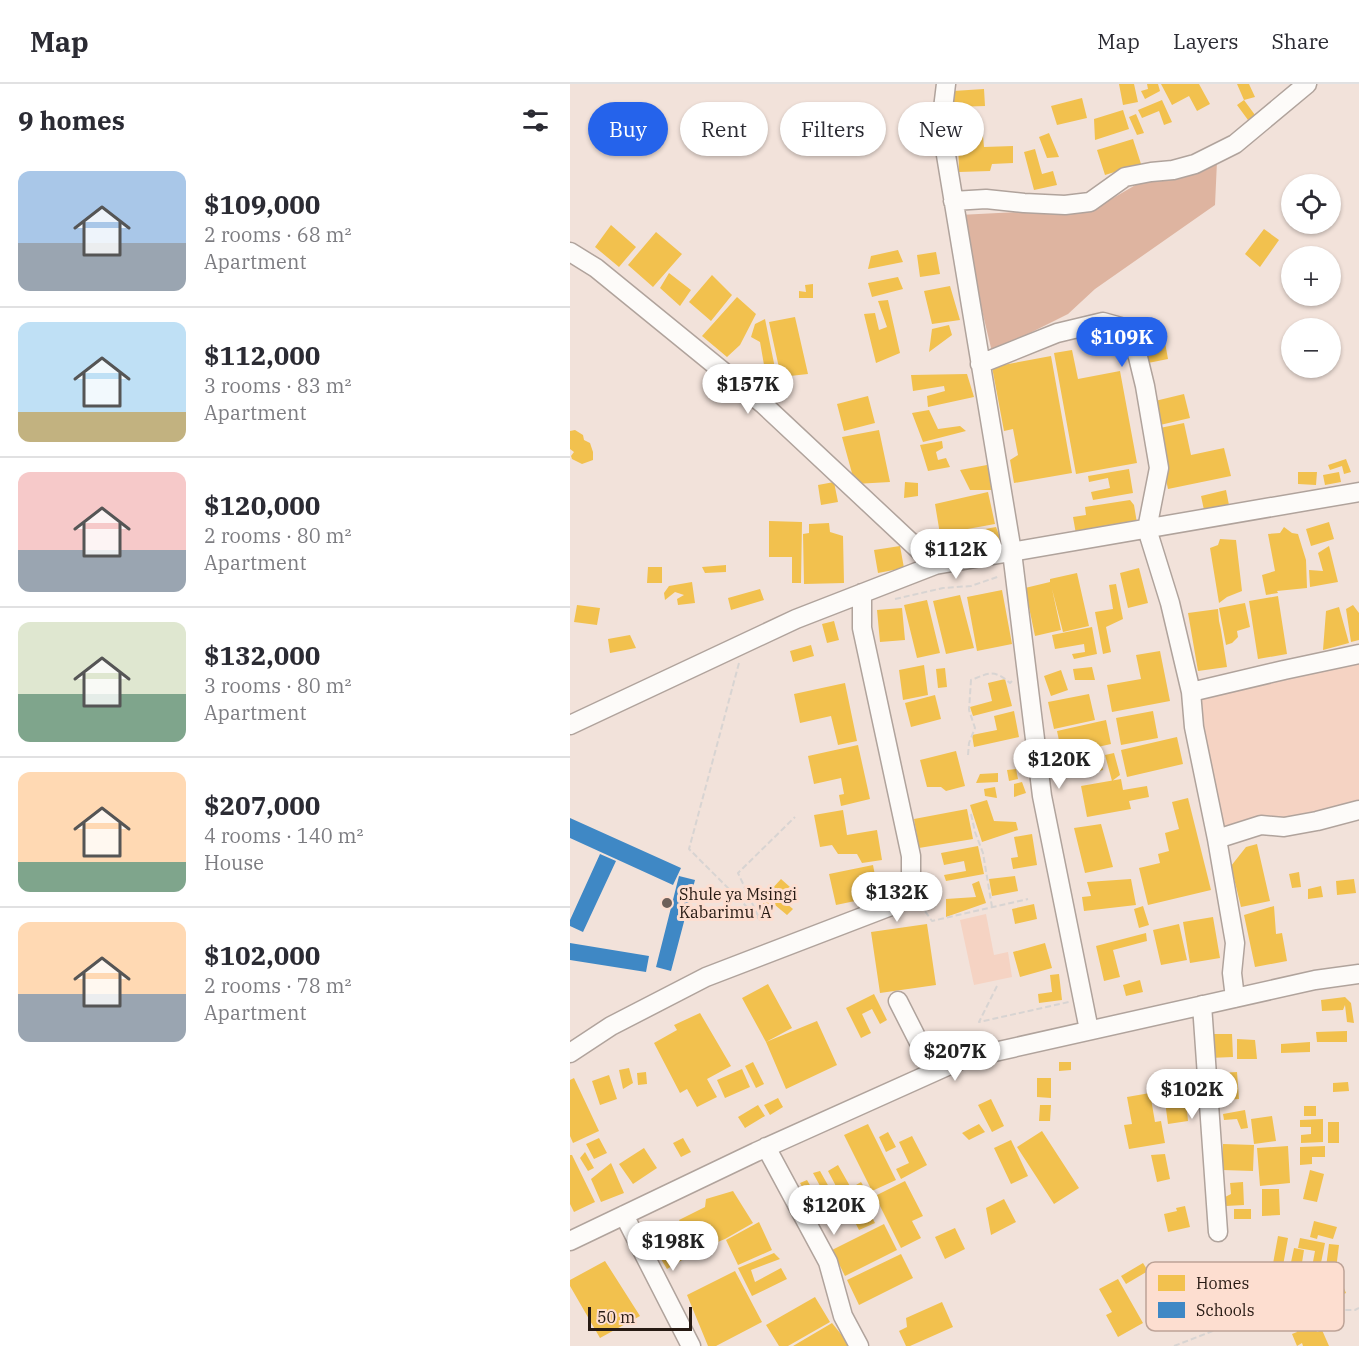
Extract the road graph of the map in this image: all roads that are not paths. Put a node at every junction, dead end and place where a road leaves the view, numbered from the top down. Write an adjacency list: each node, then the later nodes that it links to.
1 (946, 84): 3 (street)
2 (1307, 84): 3 (street)
3 (953, 201): 5 (street)
4 (570, 252): 9 (street)
5 (980, 364): 7 (street); 8 (street)
6 (1359, 492): 7 (street)
7 (1147, 529): 8 (street); 12 (street)
8 (1012, 552): 9 (street); 20 (street)
9 (935, 565): 10 (street)
10 (862, 593): 13 (street); 21 (street)
11 (1359, 654): 12 (street)
12 (1191, 692): 15 (street)
13 (570, 725)
14 (1359, 810): 15 (street)
15 (1217, 839): 17 (street)
16 (1359, 974): 17 (street)
17 (1235, 998): 19 (street)
18 (898, 1001): 22 (street)
19 (1202, 1005): 20 (street); 25 (street)
20 (1089, 1030): 22 (street)
21 (570, 1053)
22 (934, 1072): 23 (street)
23 (766, 1147): 24 (street); 28 (street)
24 (624, 1215): 26 (street); 27 (street)
25 (1218, 1232)
26 (570, 1241)
27 (690, 1346)
28 (859, 1346)

